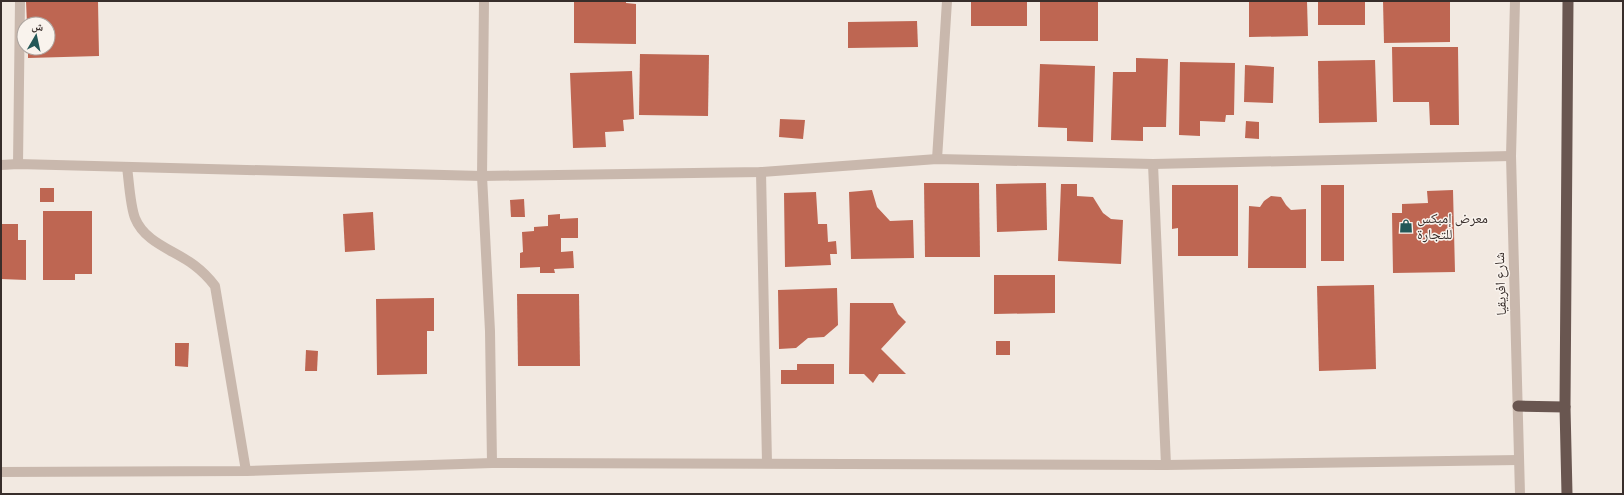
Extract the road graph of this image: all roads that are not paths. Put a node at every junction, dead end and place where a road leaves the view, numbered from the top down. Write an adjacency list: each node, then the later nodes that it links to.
1 (20, 1): 8 (street)
2 (484, 1): 13 (street)
3 (947, 1): 7 (street)
4 (1515, 1): 6 (street, شارع افريقيا)
5 (1568, 1): 15 (highway)
6 (1511, 156): 9 (street); 14 (street, شارع افريقيا)
7 (937, 159): 9 (street); 12 (street)
8 (18, 164): 10 (street); 11 (street)
9 (1153, 164): 19 (street)
10 (1, 165)
11 (126, 167): 13 (street); 20 (street)
12 (761, 172): 13 (street); 18 (street)
13 (482, 176): 17 (street)
14 (1518, 406): 15 (highway); 16 (street, شارع افريقيا)
15 (1565, 407): 23 (highway)
16 (1519, 460): 19 (street); 22 (street, شارع افريقيا)
17 (492, 463): 18 (street); 20 (street)
18 (767, 463): 19 (street)
19 (1166, 465)
20 (246, 471): 21 (street)
21 (1, 472)
22 (1520, 494)
23 (1567, 494)

